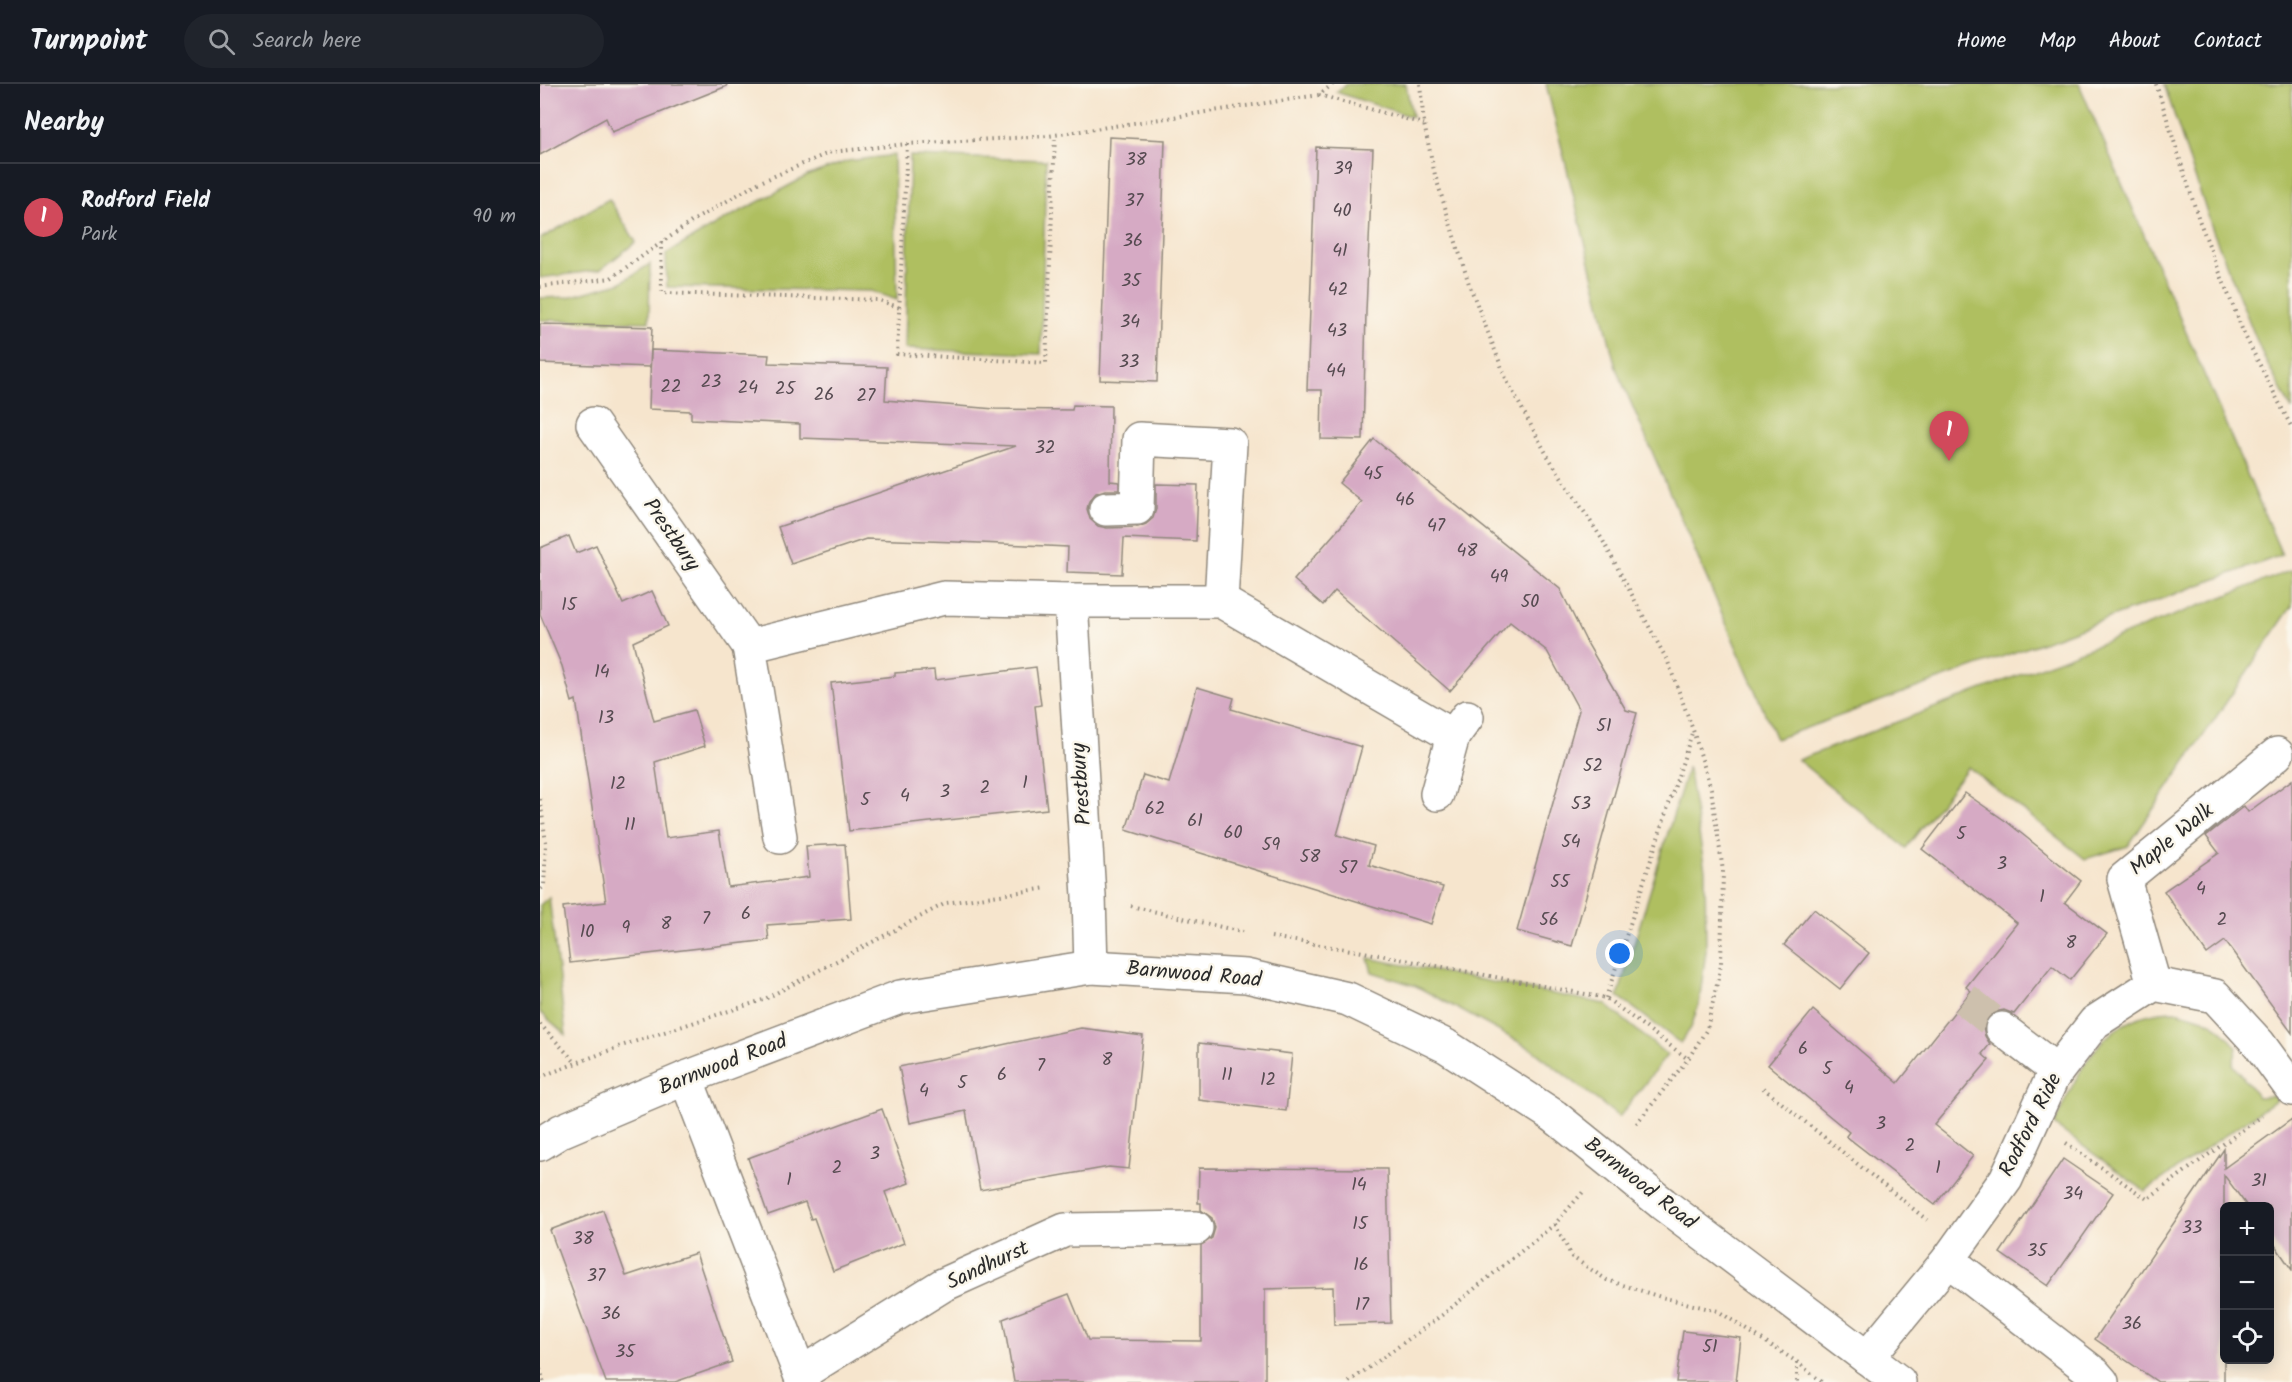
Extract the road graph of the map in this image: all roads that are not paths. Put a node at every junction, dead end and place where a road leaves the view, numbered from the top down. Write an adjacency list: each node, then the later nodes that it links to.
1 (593, 424): 5 (street, Prestbury)
2 (1106, 509): 4 (street)
3 (1071, 601): 4 (street); 5 (street); 9 (street, Prestbury)
4 (1221, 602): 7 (street)
5 (749, 646): 8 (street, Prestbury)
6 (2277, 754): 10 (street, Maple Walk)
7 (1437, 794)
8 (780, 837)
9 (1091, 967): 13 (street, Barnwood Road); 18 (street, Barnwood Road, bridge)
10 (2154, 984): 12 (street, Rodford Ride); 14 (street)
11 (2002, 1029): 12 (street)
12 (2057, 1071): 17 (street, Rodford Ride)
13 (686, 1078): 15 (street, Barnwood Road); 19 (street, Sandhurst)
14 (2292, 1089)
15 (540, 1144)
16 (1196, 1228): 19 (street, Sandhurst)
17 (1953, 1252): 18 (street, Rodford Ride); 21 (street)
18 (1868, 1358): 20 (street, Barnwood Road)
19 (803, 1378)
20 (1899, 1382)
21 (2102, 1382)

